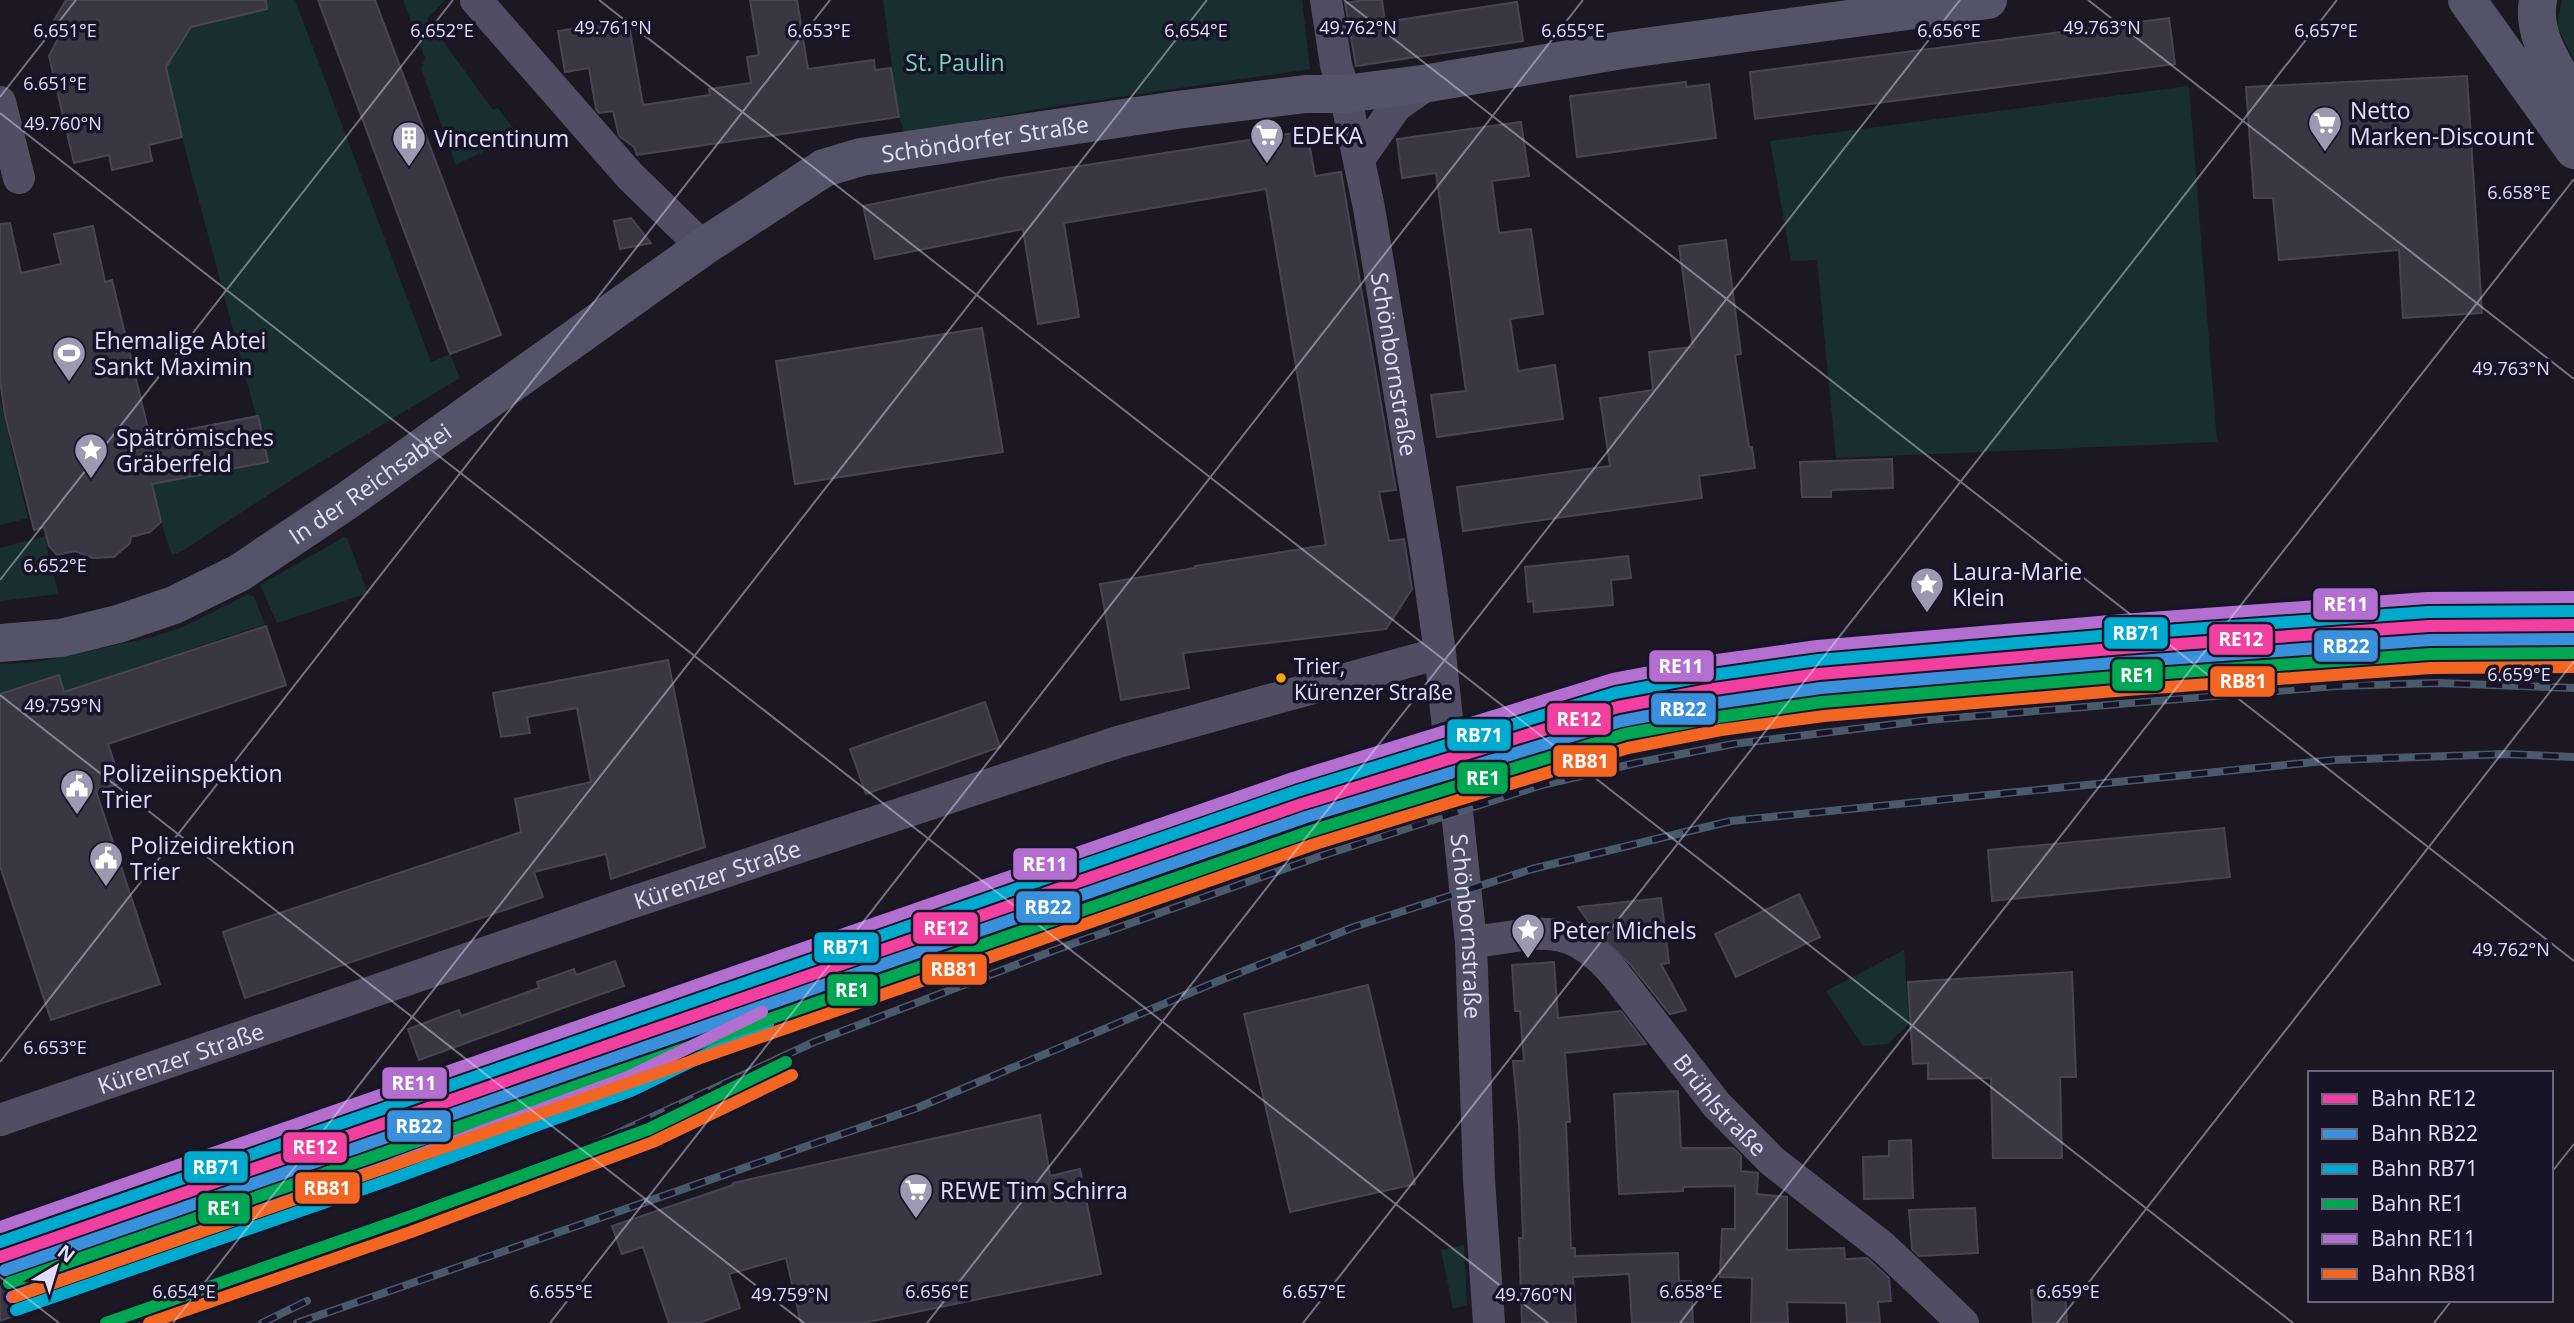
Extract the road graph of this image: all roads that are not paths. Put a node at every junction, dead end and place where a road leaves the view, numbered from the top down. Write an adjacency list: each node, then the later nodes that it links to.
1 (476, 0): 16 (street)
2 (1326, 0): 10 (street, Schönbornstraße)
3 (1784, 0): 8 (main road, Schöndorfer Straße)
4 (1988, 0): 7 (main road, Schöndorfer Straße)
5 (2467, 0): 13 (main road)
6 (2538, 0): 11 (main road)
7 (1884, 6): 8 (main road, Schöndorfer Straße)
8 (1622, 50): 9 (main road, Schöndorfer Straße)
9 (1429, 83): 10 (main road, Schöndorfer Straße); 14 (street)
10 (1345, 94): 14 (street, Schönbornstraße); 16 (main road, Schöndorfer Straße)
11 (2574, 101)
12 (0, 102): 15 (street)
13 (2574, 150)
14 (1359, 159): 18 (street, Schönbornstraße)
15 (19, 178)
16 (704, 247): 17 (main road, In der Reichsabtei)
17 (0, 643)
18 (1440, 653): 19 (street, Schönbornstraße); 20 (street, Kürenzer Straße)
19 (1471, 942): 21 (street, Schönbornstraße); 22 (street, Brühlstraße)
20 (0, 1120)
21 (1489, 1323)
22 (1963, 1323)

